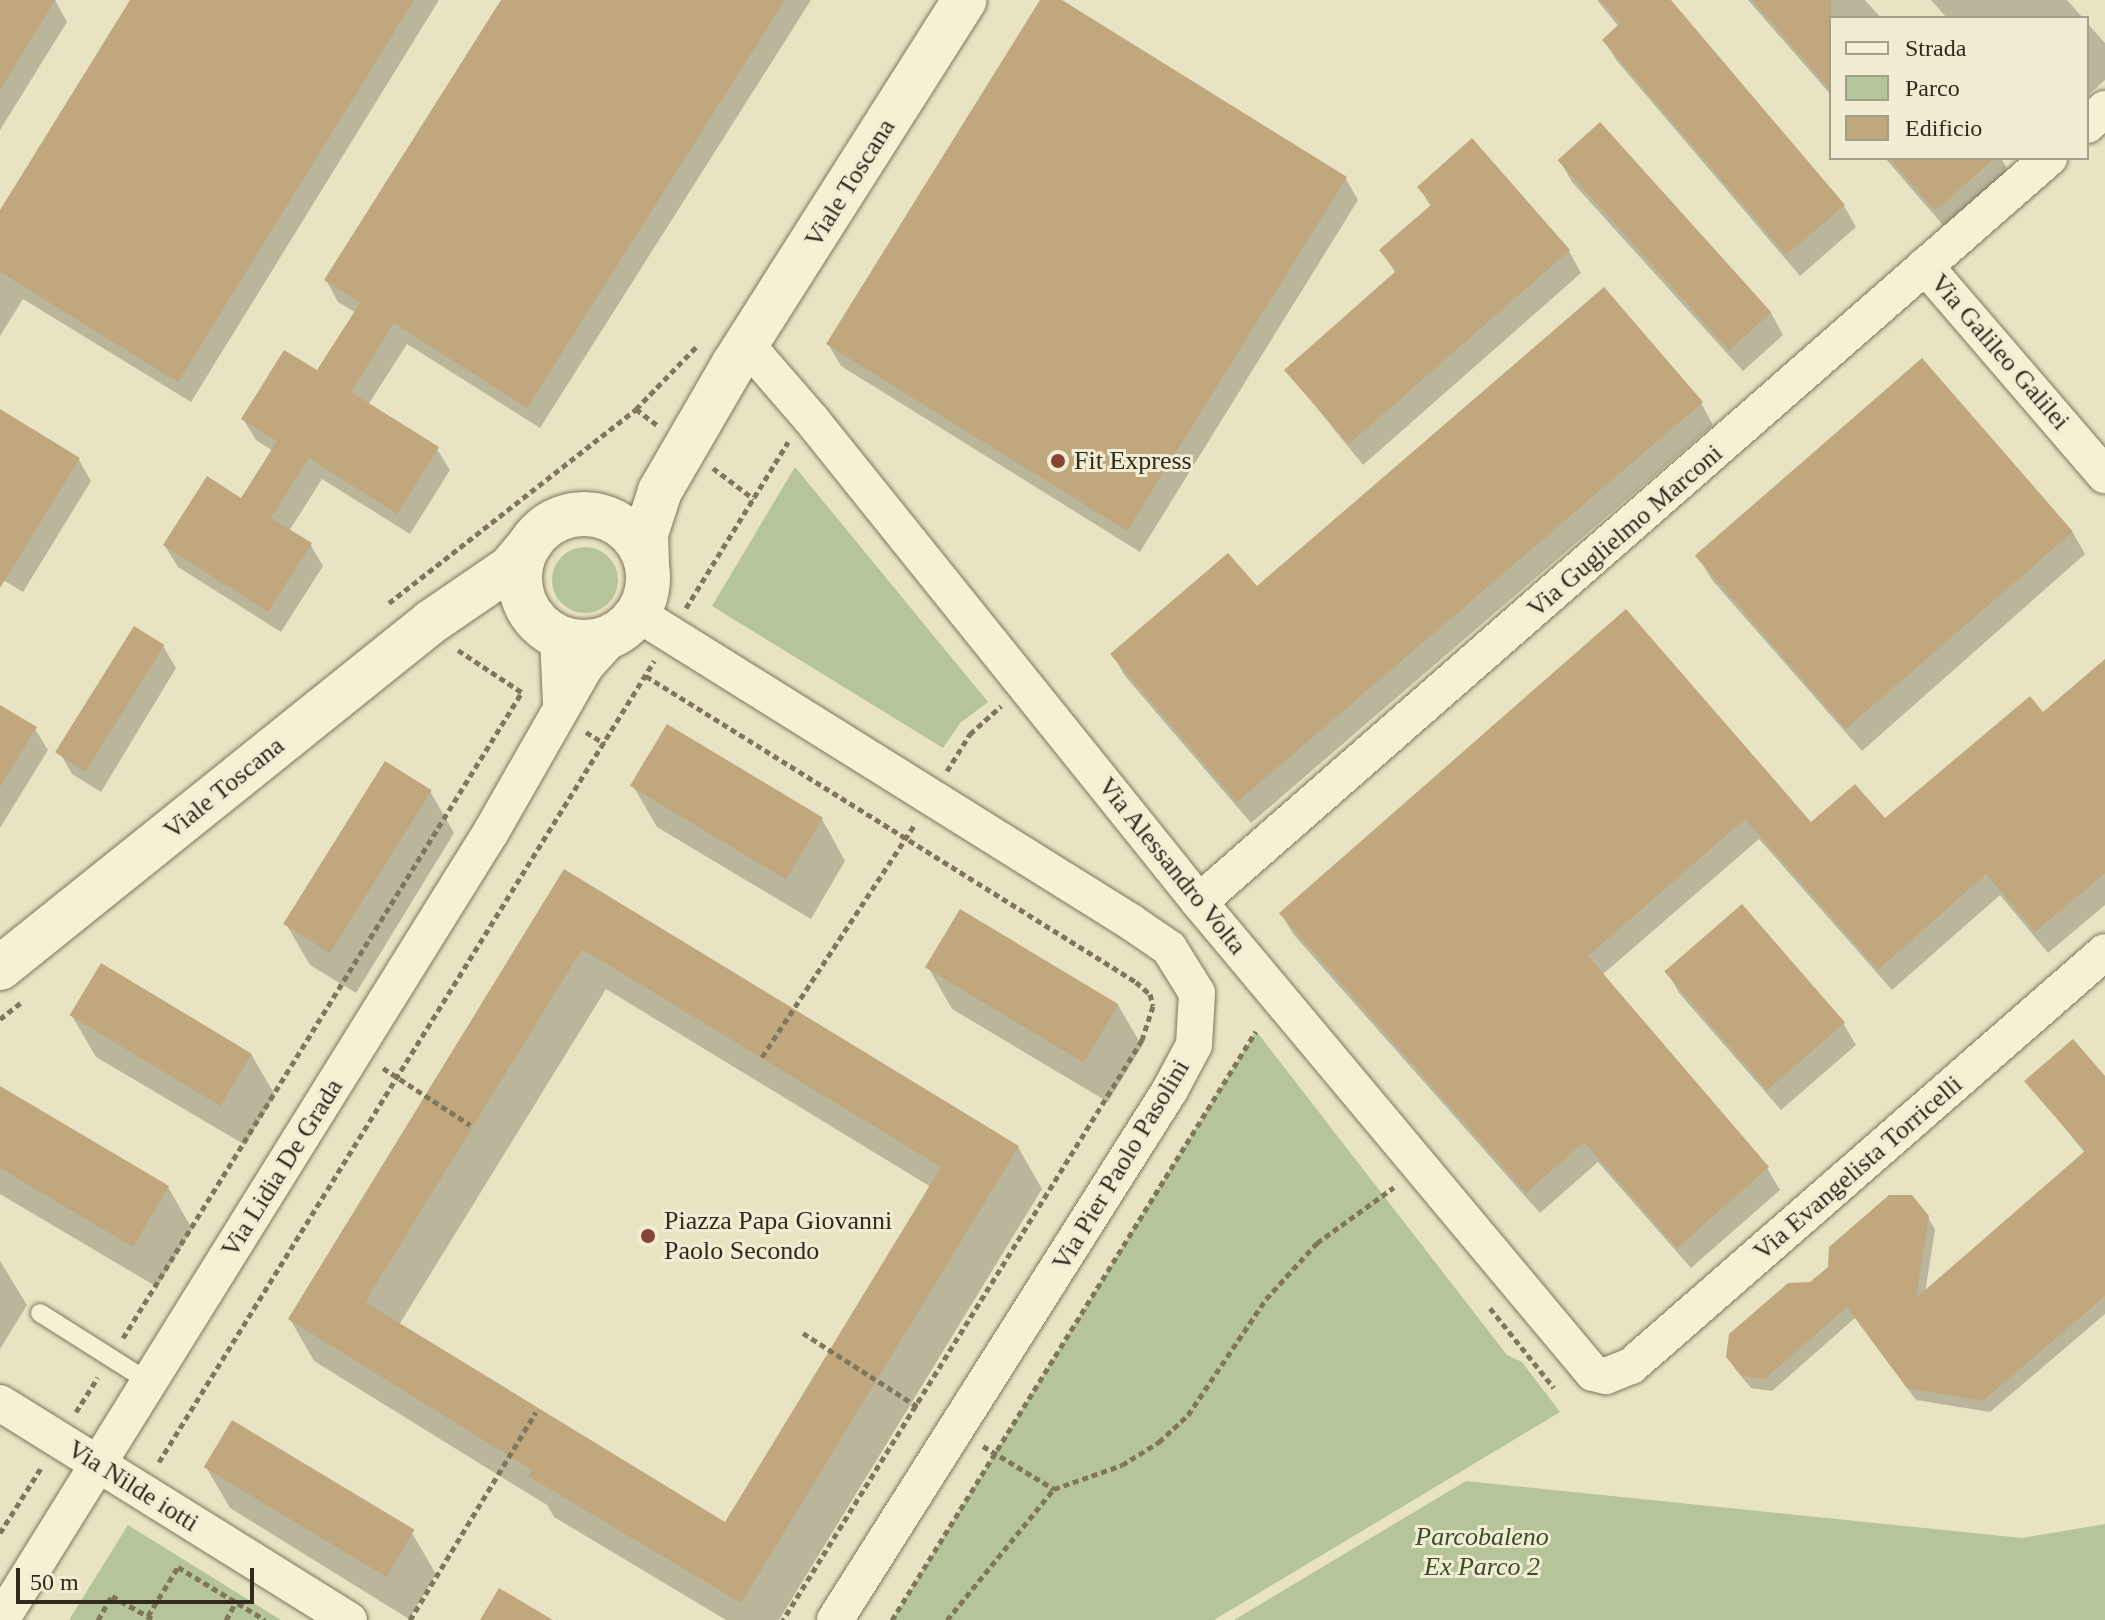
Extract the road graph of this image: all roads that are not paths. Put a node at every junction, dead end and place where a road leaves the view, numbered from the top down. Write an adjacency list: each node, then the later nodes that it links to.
1 (965, 0): 6 (street, Viale Toscana)
2 (2105, 109): 3 (street)
3 (2089, 123)
4 (2047, 160): 5 (street, Via Guglielmo Marconi)
5 (1925, 266): 7 (street, Via Galileo Galilei); 15 (street, Via Guglielmo Marconi)
6 (728, 350): 8 (street, Viale Toscana); 10 (street, Viale Toscana); 15 (street, Via Alessandro Volta)
7 (2105, 475)
8 (578, 514): 9 (street); 10 (street)
9 (531, 543): 11 (street, Viale Toscana); 13 (street)
10 (647, 562): 12 (street)
11 (451, 628): 13 (street); 17 (street, Viale Toscana)
12 (640, 628): 13 (street); 14 (street, Via Lidia De Grada); 25 (street, Via Pier Paolo Pasolini)
13 (550, 632): 14 (street, Via Lidia De Grada)
14 (559, 713): 20 (street, Via Lidia De Grada)
15 (1199, 902): 19 (street, Via Alessandro Volta)
16 (2105, 952): 19 (street, Via Evangelista Torricelli)
17 (0, 968)
18 (40, 1313): 20 (lane)
19 (1606, 1376)
20 (149, 1382): 22 (street, Via Lidia De Grada)
21 (0, 1403): 22 (street, Via Nilde iotti)
22 (98, 1464): 23 (street, Via Lidia De Grada); 24 (street, Via Nilde iotti)
23 (1, 1620)
24 (349, 1620)
25 (835, 1620)

